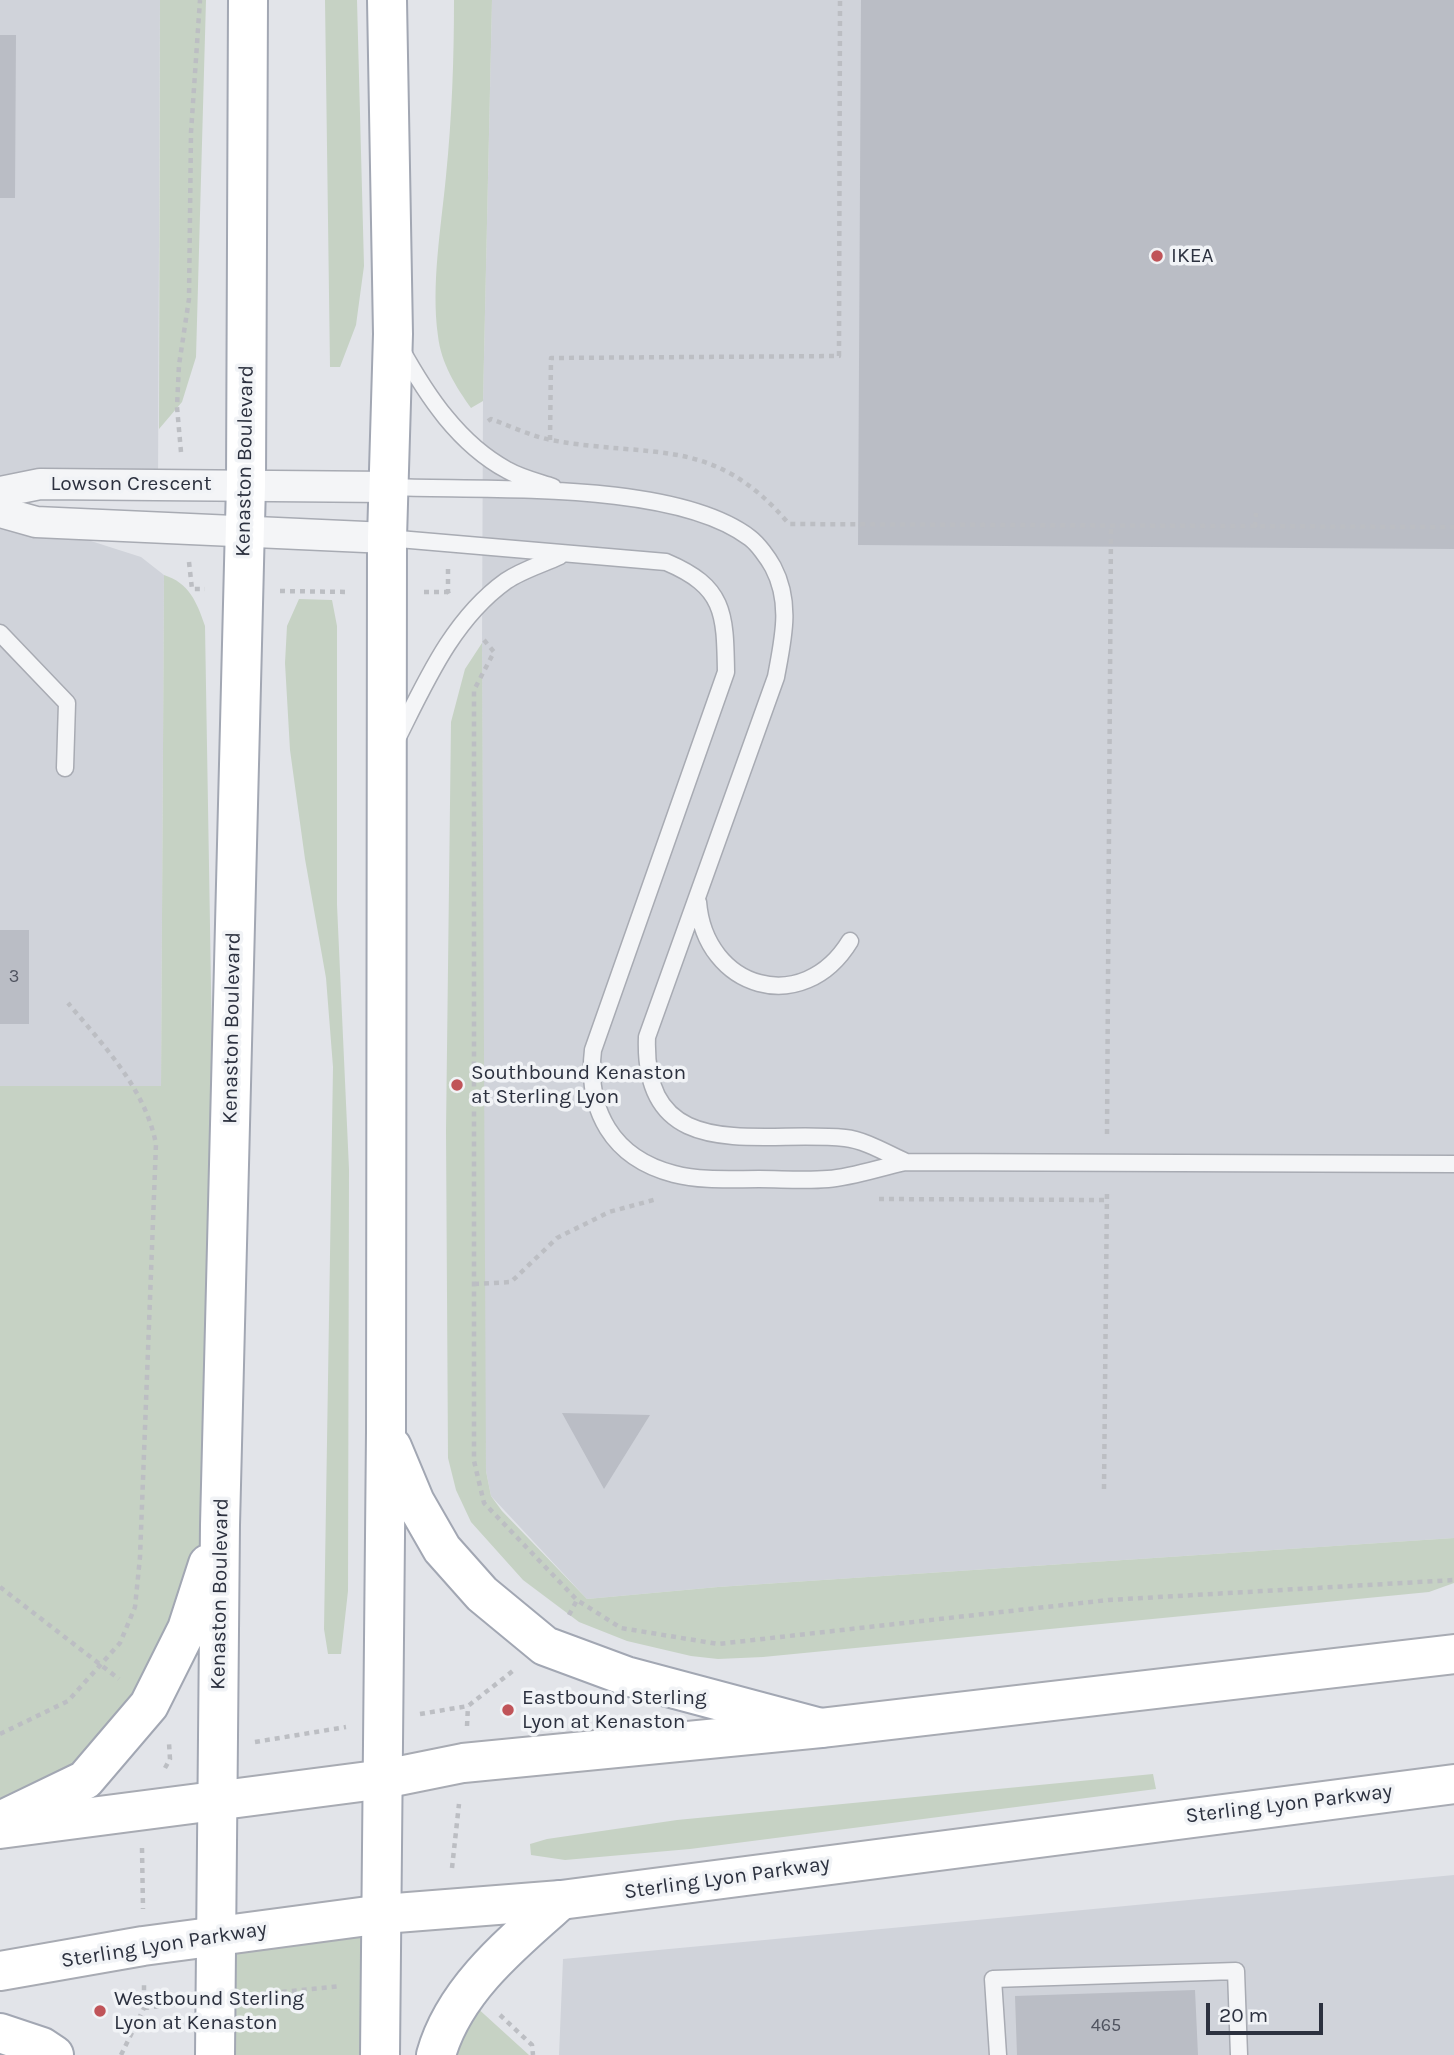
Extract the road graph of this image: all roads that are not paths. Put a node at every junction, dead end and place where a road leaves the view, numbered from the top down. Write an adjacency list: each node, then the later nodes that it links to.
1 (248, 0): 4 (main road, Kenaston Boulevard)
2 (387, 0): 3 (main road)
3 (393, 334): 5 (main road); 7 (lane)
4 (246, 484): 5 (street, Lowson Crescent); 6 (street, Lowson Crescent); 9 (main road, Kenaston Boulevard)
5 (390, 487): 7 (lane); 10 (main road)
6 (0, 492)
7 (569, 493): 15 (lane)
8 (0, 512): 9 (street, Lowson Crescent)
9 (244, 532): 10 (street, Lowson Crescent); 20 (main road, Kenaston Boulevard)
10 (387, 538): 11 (lane); 13 (main road)
11 (563, 555): 13 (lane); 17 (lane)
12 (0, 633): 14 (lane)
13 (389, 755): 19 (main road)
14 (65, 768)
15 (698, 895): 16 (lane); 17 (lane)
16 (850, 942)
17 (906, 1162): 18 (lane)
18 (1454, 1164)
19 (386, 1432): 22 (main road); 23 (main road)
20 (220, 1525): 25 (main road, Kenaston Boulevard); 26 (main road)
21 (1454, 1654): 22 (main road)
22 (821, 1728): 23 (main road)
23 (384, 1779): 25 (main road); 29 (main road)
24 (1454, 1784): 28 (main road, Sterling Lyon Parkway)
25 (217, 1801): 27 (main road); 30 (main road, Kenaston Boulevard)
26 (0, 1821)
27 (0, 1829)
28 (561, 1900): 29 (main road, Sterling Lyon Parkway); 36 (main road)
29 (383, 1914): 30 (main road, Sterling Lyon Parkway); 35 (main road)
30 (217, 1936): 31 (main road, Sterling Lyon Parkway); 34 (main road, Kenaston Boulevard)
31 (0, 1971)
32 (0, 2033): 33 (main road)
33 (54, 2055)
34 (215, 2055)
35 (380, 2055)
36 (436, 2055)
37 (998, 2055): 38 (lane)
38 (1239, 2055)

